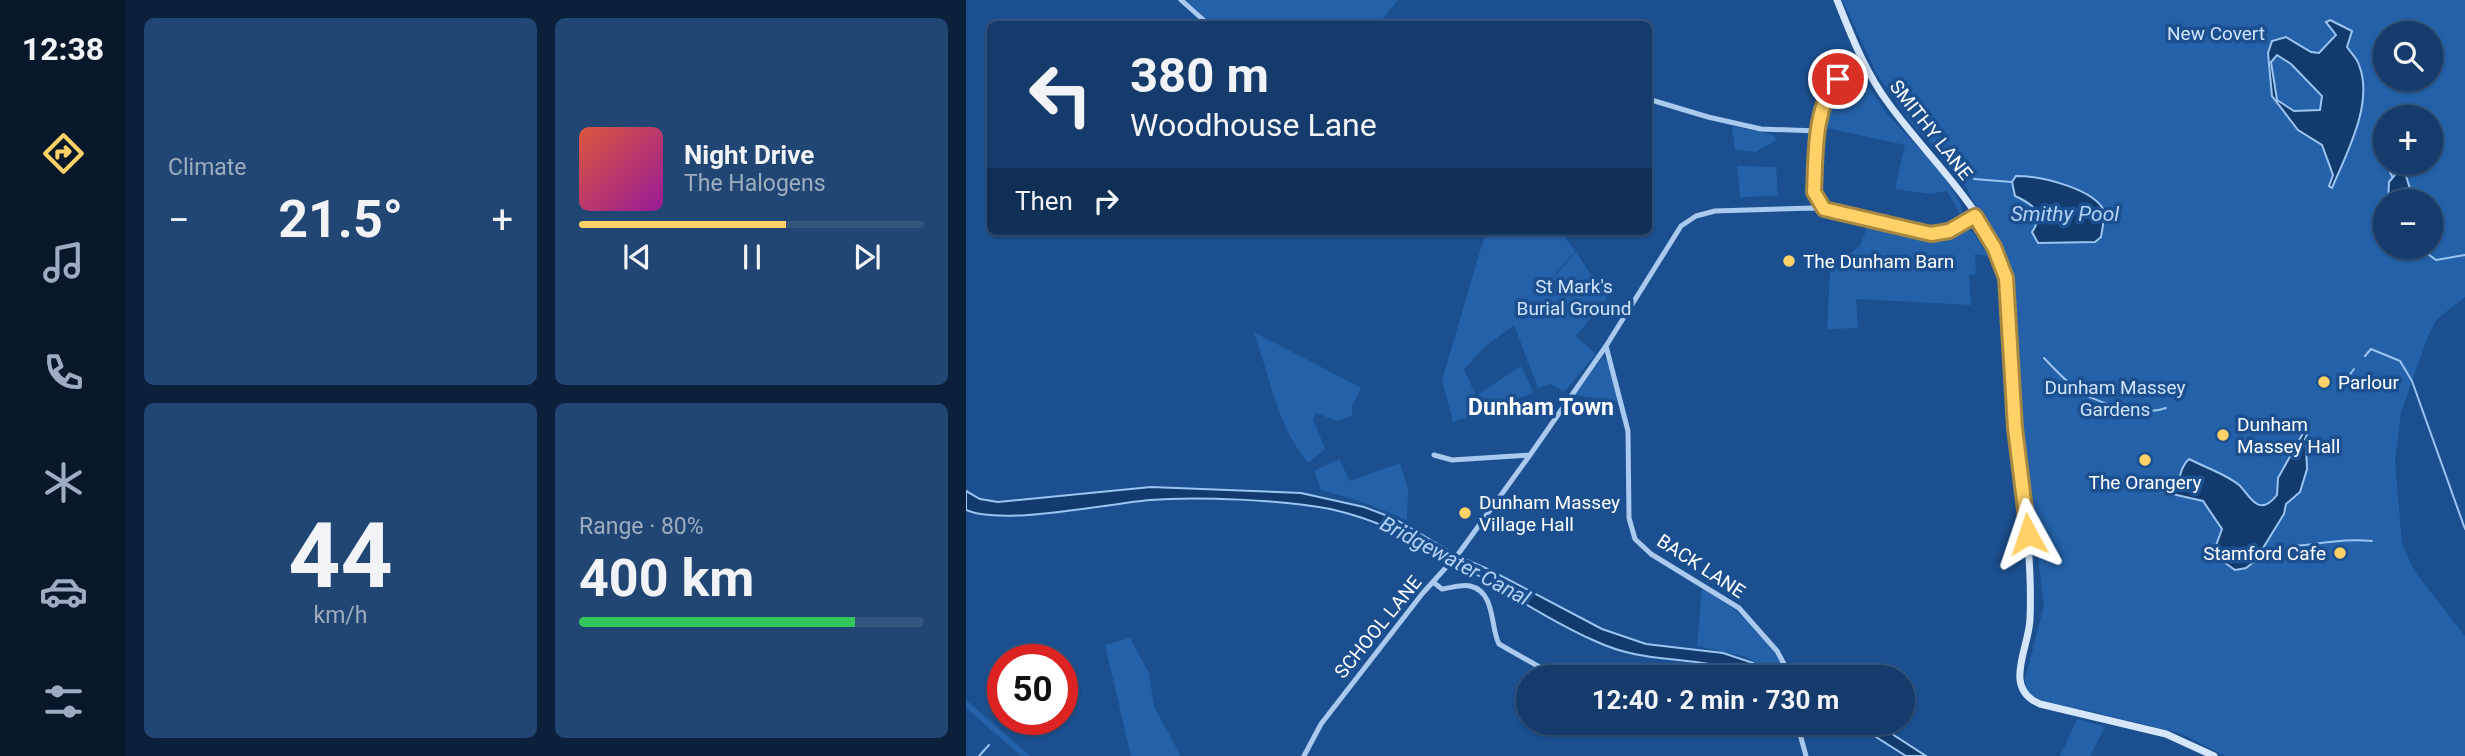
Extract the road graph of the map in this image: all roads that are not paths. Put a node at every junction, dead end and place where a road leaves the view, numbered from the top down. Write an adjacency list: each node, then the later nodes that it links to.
1 (1181, 0): 3 (street)
2 (1837, 0): 4 (main road, SMITHY LANE)
3 (1205, 21)
4 (1862, 62): 6 (street); 10 (main road, SMITHY LANE)
5 (1652, 100): 6 (street)
6 (1818, 131): 7 (street)
7 (1814, 192): 8 (street); 9 (street)
8 (1803, 207): 9 (street, SCHOOL LANE); 11 (street, SCHOOL LANE)
9 (1824, 209): 10 (street, SCHOOL LANE)
10 (1975, 216): 20 (main road, SMITHY LANE)
11 (1606, 346): 13 (street, SCHOOL LANE); 16 (street, BACK LANE)
12 (1434, 455): 13 (street)
13 (1530, 455): 14 (street, SCHOOL LANE)
14 (1433, 582): 15 (street); 18 (street, SCHOOL LANE)
15 (1535, 665)
16 (1785, 665)
17 (1801, 735): 19 (street)
18 (1304, 756)
19 (1807, 756)
20 (2214, 756)

